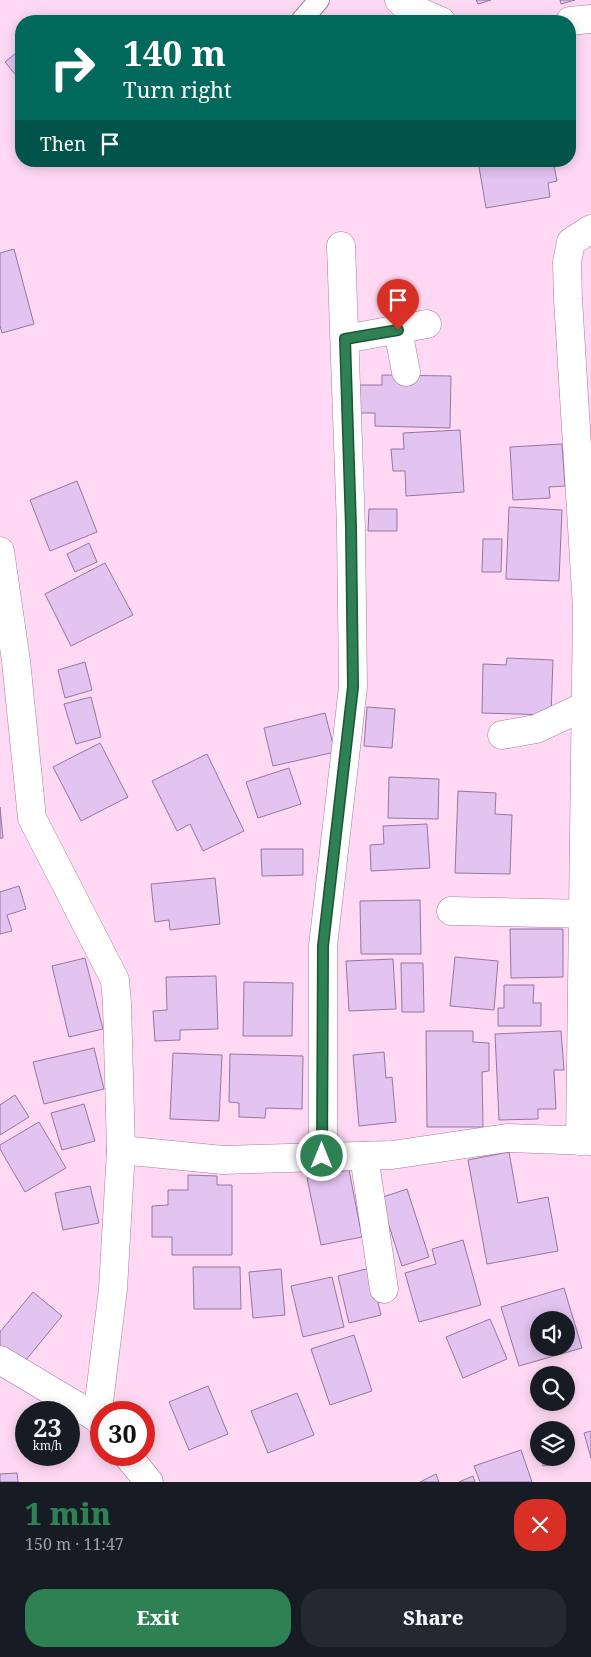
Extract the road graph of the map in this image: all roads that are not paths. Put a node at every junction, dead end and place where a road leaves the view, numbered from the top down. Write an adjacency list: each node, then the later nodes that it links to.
1 (319, 0): 3 (lane)
2 (399, 0): 4 (street)
3 (307, 15)
4 (427, 15)
5 (591, 19): 6 (street)
6 (576, 21)
7 (591, 229): 14 (street)
8 (341, 246): 11 (street)
9 (427, 324): 10 (street)
10 (398, 330): 11 (street); 12 (street)
11 (345, 339): 20 (street)
12 (406, 372)
13 (0, 551): 19 (street)
14 (585, 706): 15 (street); 17 (street)
15 (502, 735)
16 (451, 912): 17 (street)
17 (587, 914): 18 (street)
18 (586, 1141): 21 (street)
19 (121, 1150): 20 (street); 24 (street)
20 (322, 1156): 21 (street)
21 (364, 1156): 22 (street)
22 (384, 1289)
23 (0, 1360): 25 (street)
24 (101, 1401)
25 (90, 1415)
26 (136, 1466): 27 (street)
27 (149, 1482)

